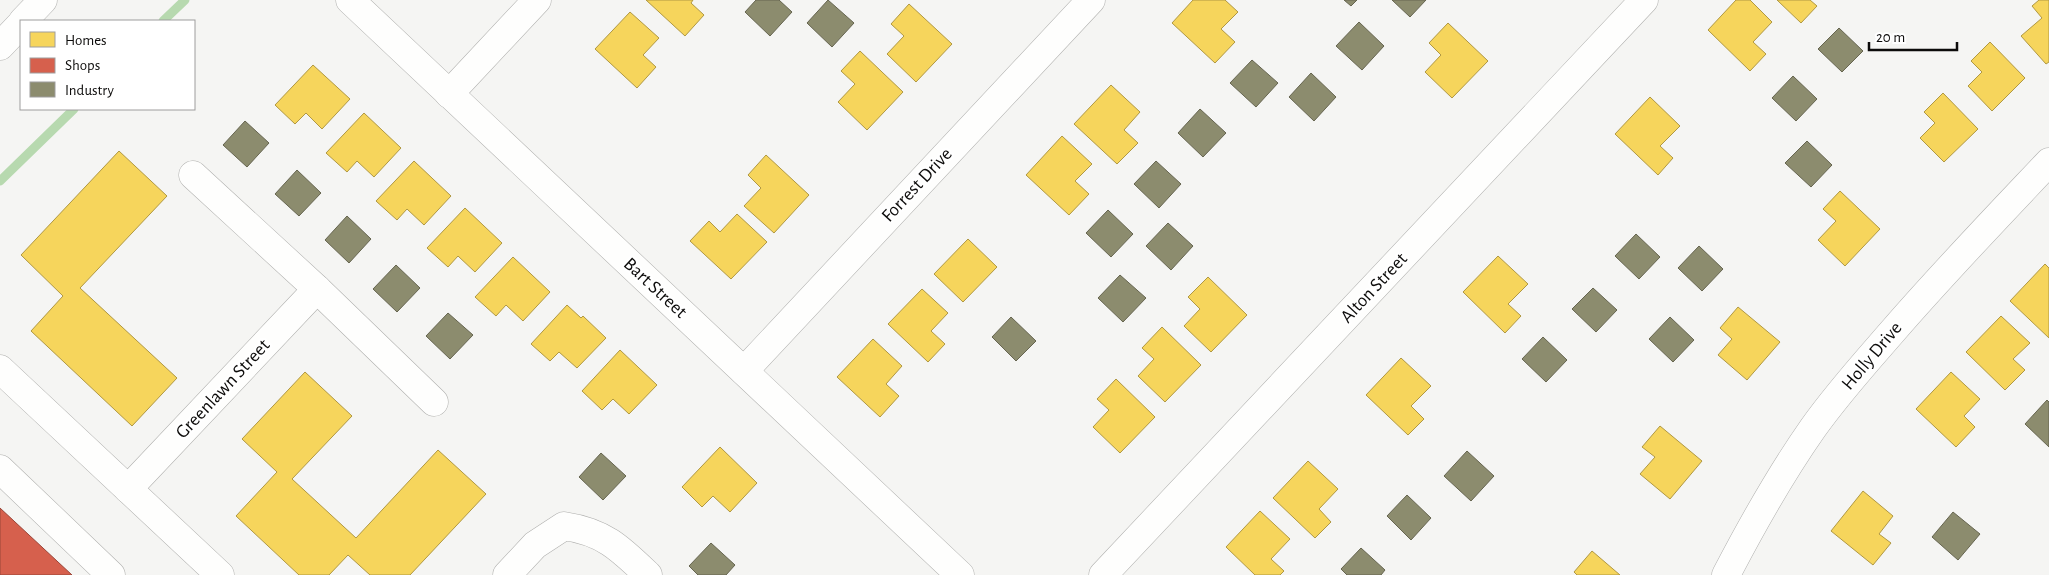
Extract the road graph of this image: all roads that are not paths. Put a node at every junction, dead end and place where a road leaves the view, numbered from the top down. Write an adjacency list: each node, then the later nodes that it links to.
1 (43, 0): 6 (street)
2 (350, 0): 9 (street, Bart Street)
3 (537, 0): 9 (street)
4 (1091, 0): 14 (street, Forrest Drive)
5 (1644, 0): 23 (street, Alton Street)
6 (24, 20)
7 (20, 24): 8 (street)
8 (0, 46)
9 (449, 94): 14 (street, Bart Street)
10 (2049, 162): 24 (street, Holly Drive)
11 (194, 175): 12 (street)
12 (317, 289): 15 (street); 17 (street, Greenlawn Street)
13 (0, 369): 17 (street)
14 (744, 371): 22 (street, Bart Street)
15 (434, 402)
16 (0, 469): 18 (street)
17 (128, 489): 19 (street)
18 (110, 575)
19 (220, 575)
20 (507, 575): 21 (street)
21 (648, 575)
22 (960, 575)
23 (1103, 575)
24 (1726, 575)

